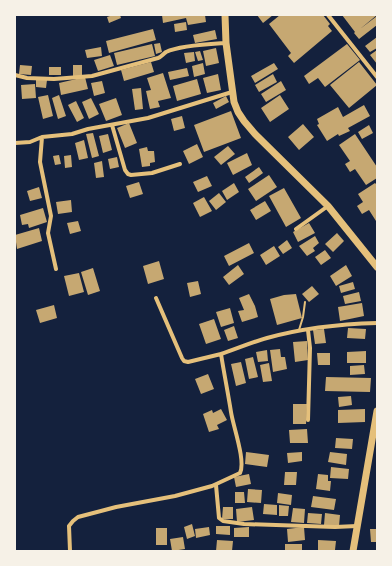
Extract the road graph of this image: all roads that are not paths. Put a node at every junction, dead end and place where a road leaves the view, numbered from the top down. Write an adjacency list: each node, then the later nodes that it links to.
1 (225, 15): 3 (highway)
2 (328, 15): 5 (street)
3 (226, 43): 4 (street); 6 (highway)
4 (15, 75)
5 (377, 77)
6 (232, 92): 7 (street); 11 (highway)
7 (112, 125): 8 (street); 10 (street)
8 (42, 137): 9 (street); 14 (street)
9 (15, 144)
10 (180, 164)
11 (328, 206): 12 (street); 13 (highway)
12 (296, 229)
13 (377, 267)
14 (56, 268)
15 (156, 298): 20 (street)
16 (305, 302): 19 (lane)
17 (377, 323): 18 (street)
18 (308, 330): 19 (street); 22 (street)
19 (299, 332): 20 (street)
20 (221, 354): 23 (street)
21 (377, 411): 24 (highway)
22 (308, 420)
23 (216, 484): 24 (street); 25 (street)
24 (356, 526): 26 (highway)
25 (70, 551)
26 (353, 551)

